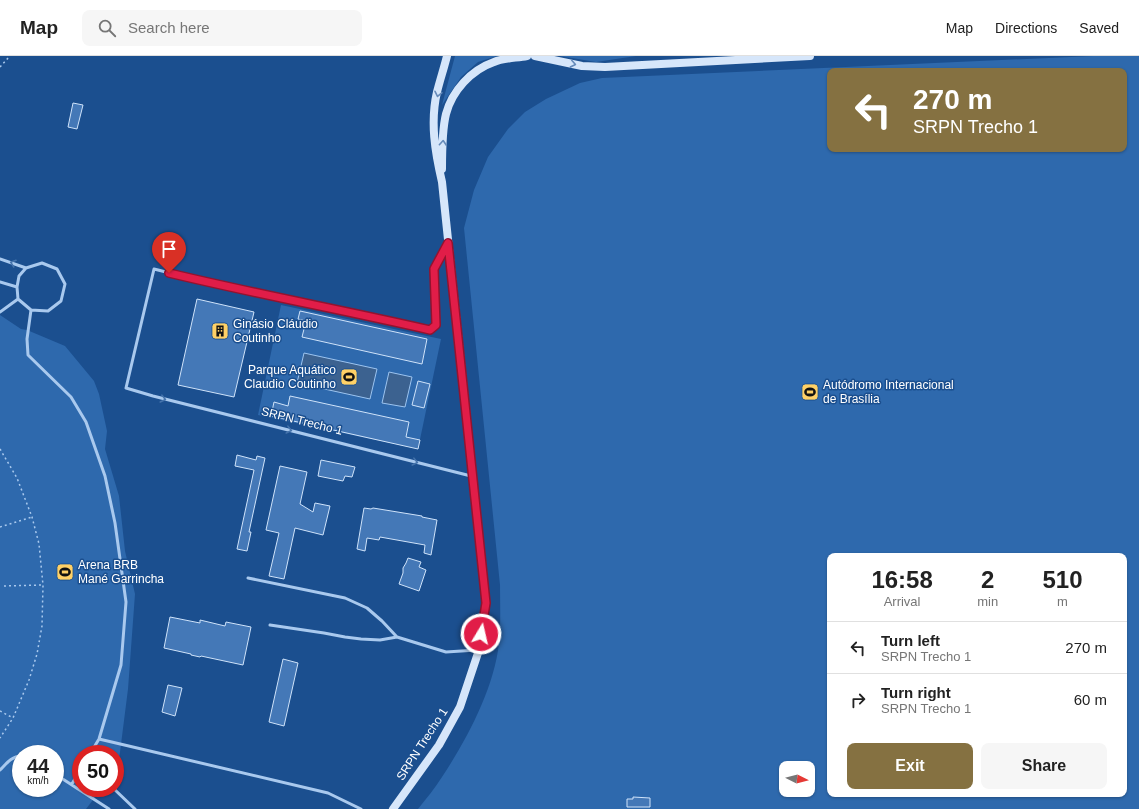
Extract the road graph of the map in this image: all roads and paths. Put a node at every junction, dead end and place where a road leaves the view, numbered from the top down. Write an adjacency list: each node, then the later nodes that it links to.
1 (10, 56): 8 (path)
2 (447, 56): 9 (main road, SRPN Trecho 1, one-way to 9)
3 (527, 56): 9 (main road, SRPN Trecho 1, one-way to 3)
4 (535, 56): 7 (main road, one-way to 7)
5 (717, 56): 7 (main road)
6 (810, 56): 7 (main road)
7 (704, 61)
8 (0, 67)
9 (442, 182): 10 (main road, SRPN Trecho 1)
10 (448, 243): 19 (main road, SRPN Trecho 1); 19 (lane, SRPN Trecho 1, one-way to 19)
11 (0, 259): 12 (lane, one-way to 11)
12 (26, 268): 14 (lane); 16 (lane)
13 (0, 282): 14 (lane)
14 (17, 287): 15 (lane)
15 (18, 299): 16 (lane); 17 (lane)
16 (31, 310): 31 (lane)
17 (0, 312)
18 (0, 449): 20 (path)
19 (473, 476): 27 (main road, SRPN Trecho 1)
20 (32, 517): 21 (path); 23 (path)
21 (0, 527)
22 (248, 578): 26 (lane)
23 (43, 585): 24 (path); 29 (path)
24 (4, 586)
25 (270, 624): 26 (lane)
26 (397, 637): 27 (lane)
27 (479, 650): 42 (main road, SRPN Trecho 1)
28 (0, 711): 29 (path)
29 (13, 718): 30 (path)
30 (0, 738)
31 (99, 740): 32 (lane); 41 (lane)
32 (96, 745)
33 (12, 758): 34 (lane)
34 (0, 770)
35 (64, 779): 36 (lane)
36 (72, 784)
37 (91, 797): 39 (lane)
38 (122, 797): 40 (lane)
39 (109, 809)
40 (135, 809)
41 (361, 809)
42 (393, 809)

